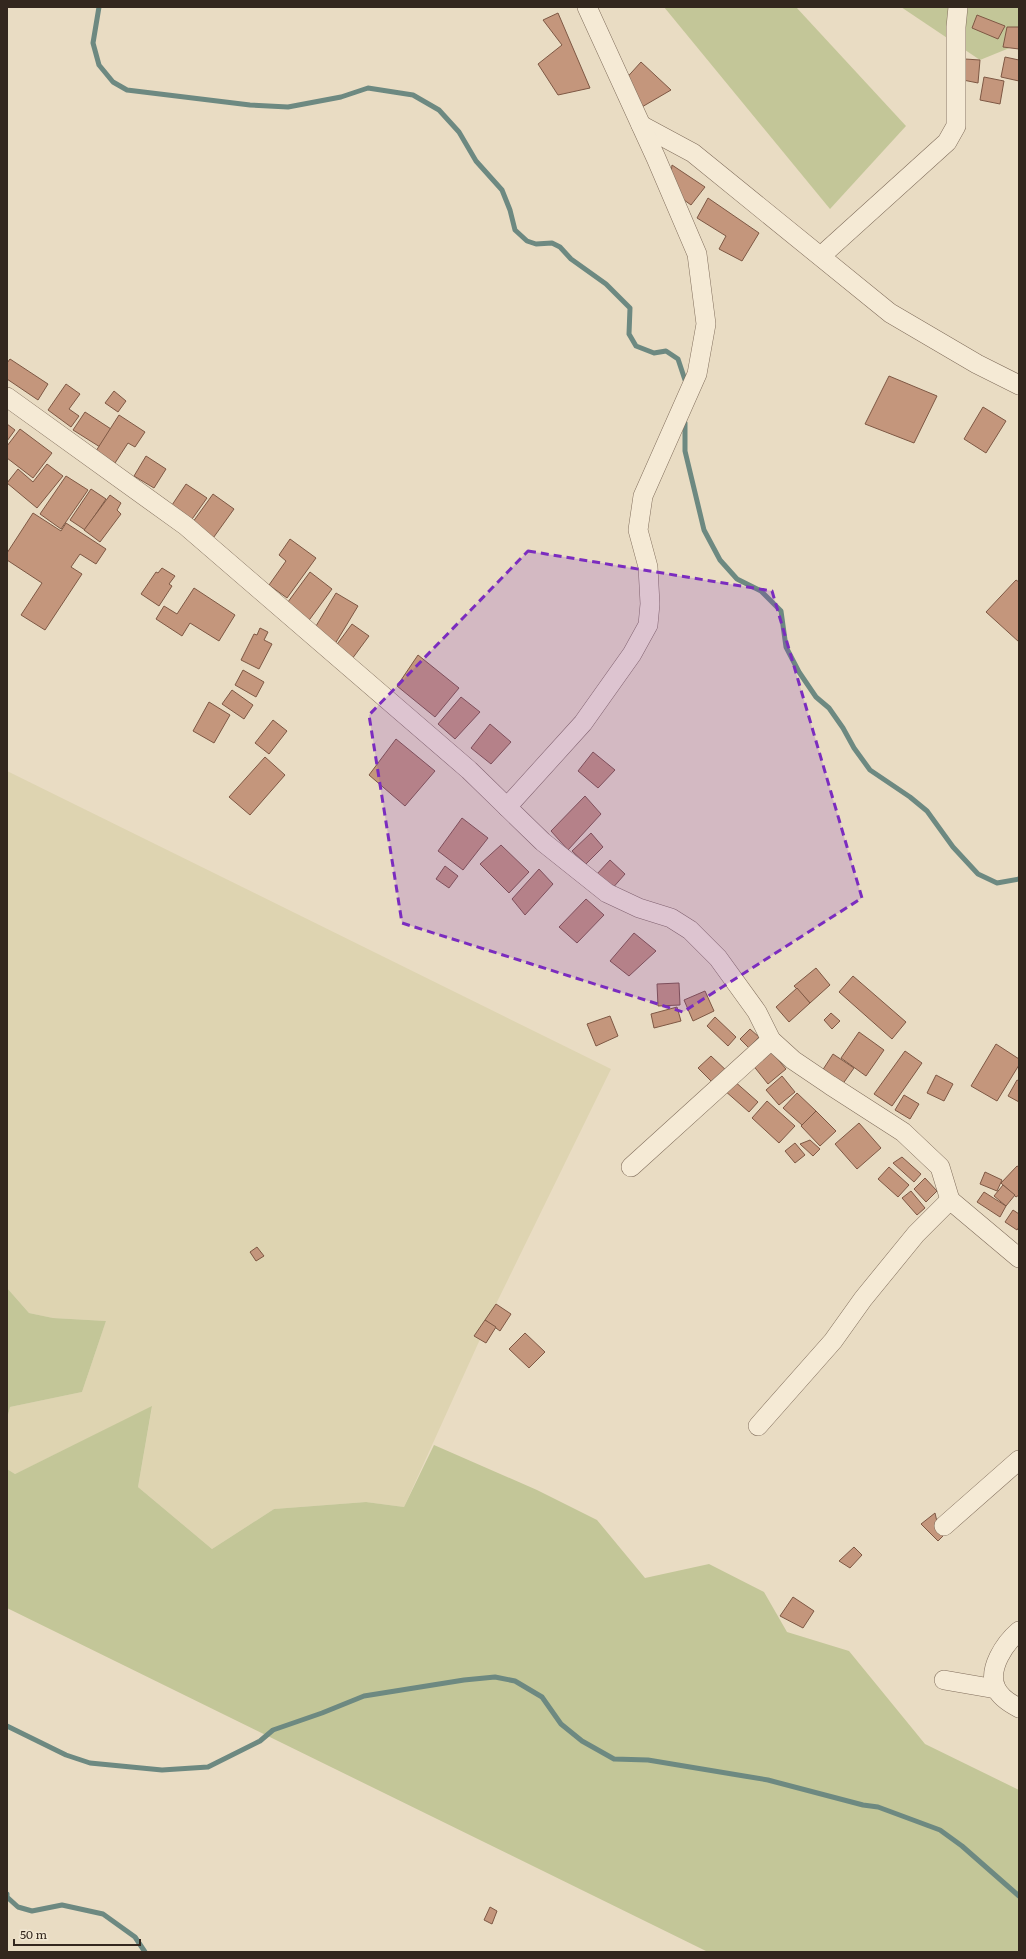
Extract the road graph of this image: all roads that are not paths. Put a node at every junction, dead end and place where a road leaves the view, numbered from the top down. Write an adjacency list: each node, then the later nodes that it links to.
1 (587, 7): 3 (street)
2 (958, 7): 4 (street)
3 (641, 125): 4 (street); 7 (street)
4 (821, 256): 5 (street)
5 (1019, 385)
6 (7, 397): 7 (street)
7 (507, 807): 8 (street)
8 (771, 1040): 9 (street); 10 (street)
9 (631, 1167)
10 (950, 1200): 11 (street); 12 (street)
11 (1019, 1258)
12 (758, 1426)
13 (1019, 1460): 14 (street)
14 (944, 1526)
15 (1019, 1631): 17 (street)
16 (944, 1680): 17 (street)
17 (996, 1689): 18 (street)
18 (1019, 1708)

